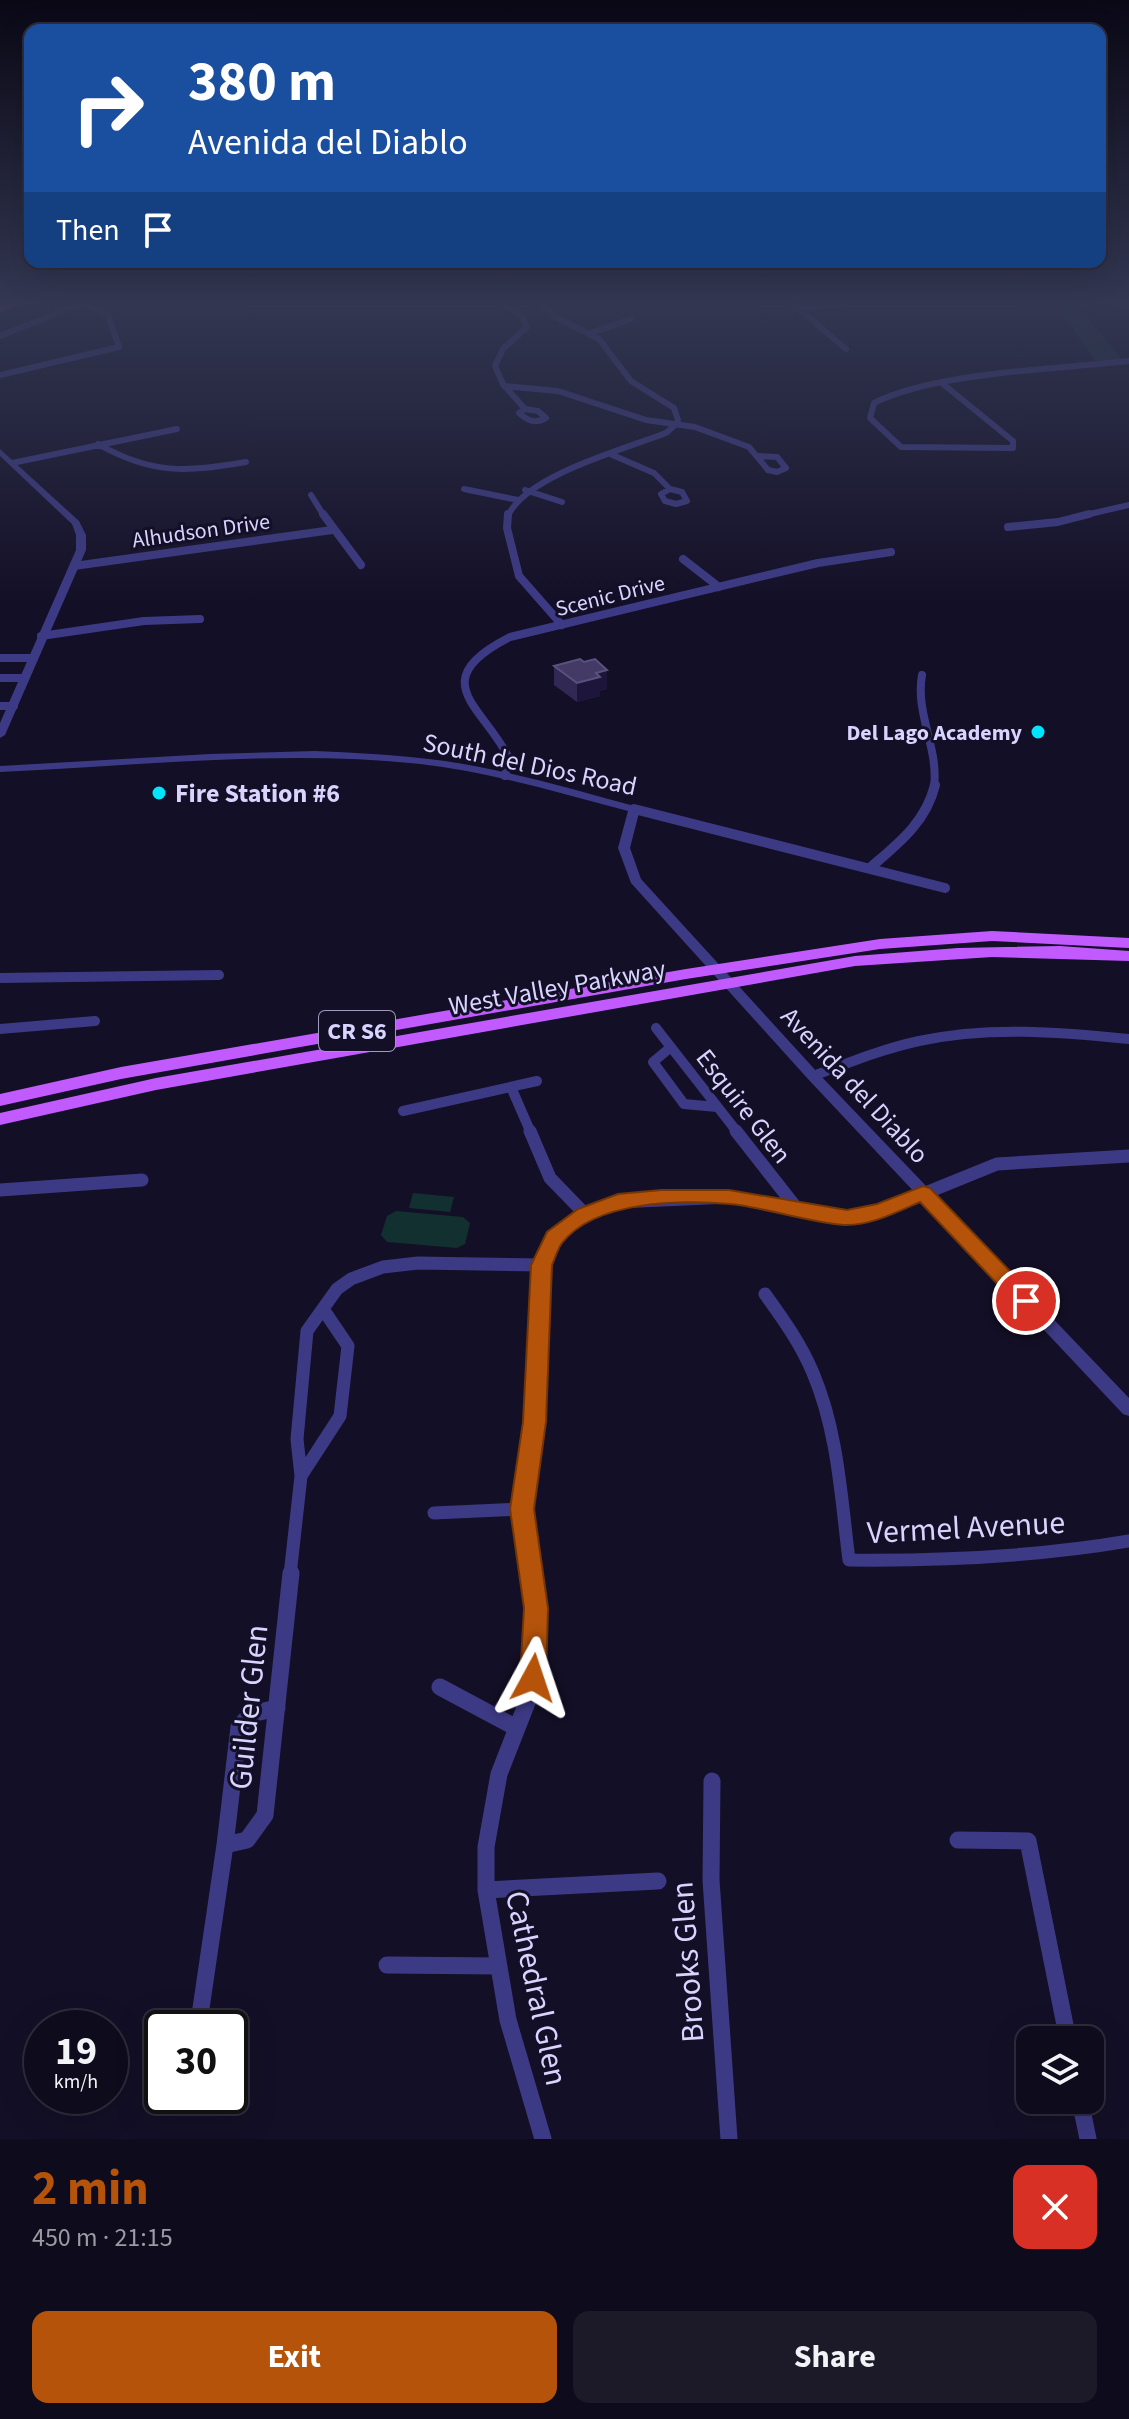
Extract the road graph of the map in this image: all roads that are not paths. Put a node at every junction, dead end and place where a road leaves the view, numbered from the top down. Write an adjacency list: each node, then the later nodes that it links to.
1 (520, 404): 6 (street)
2 (597, 404): 7 (street)
3 (667, 404): 7 (street)
4 (874, 404): 5 (street)
5 (967, 404)
6 (525, 409)
7 (676, 424): 11 (street); 12 (street)
8 (177, 429): 9 (street)
9 (98, 444): 13 (street); 14 (street)
10 (0, 451): 14 (street)
11 (610, 454): 16 (street); 17 (street)
12 (759, 456)
13 (246, 462)
14 (12, 463): 27 (street)
15 (464, 489): 19 (street)
16 (670, 489)
17 (525, 490): 19 (street); 20 (street)
18 (311, 495): 23 (street)
19 (518, 500): 30 (street)
20 (562, 502)
21 (1129, 505): 22 (street)
22 (1008, 527)
23 (332, 530): 26 (street); 27 (street, Alhudson Drive)
24 (891, 552): 28 (street, Scenic Drive)
25 (683, 559): 28 (street)
26 (361, 565)
27 (74, 566): 31 (street)
28 (719, 587): 30 (street, Scenic Drive)
29 (200, 619): 31 (street)
30 (562, 625): 41 (street, Scenic Drive)
31 (41, 636): 33 (street)
32 (0, 658): 33 (street)
33 (34, 658): 36 (street)
34 (922, 675): 43 (street)
35 (0, 678): 36 (street)
36 (25, 678): 38 (street)
37 (0, 706): 38 (street)
38 (14, 706): 39 (street)
39 (0, 735)
40 (0, 769): 41 (street, South del Dios Road)
41 (505, 776): 42 (street, South del Dios Road)
42 (634, 809): 43 (street, South del Dios Road); 47 (street, Avenida del Diablo)
43 (871, 867): 44 (street, South del Dios Road)
44 (945, 888)
45 (1129, 943): 47 (main road, West Valley Parkway / CR S6)
46 (1129, 956): 50 (main road, West Valley Parkway / CR S6)
47 (716, 970): 50 (street, Avenida del Diablo); 59 (main road, West Valley Parkway / CR S6)
48 (219, 975): 49 (street)
49 (0, 978)
50 (728, 984): 56 (street, Avenida del Diablo); 62 (main road, West Valley Parkway / CR S6)
51 (95, 1021): 53 (street)
52 (656, 1028): 55 (street, Esquire Glen)
53 (0, 1029)
54 (1129, 1039): 56 (street)
55 (671, 1047): 60 (street, Esquire Glen); 60 (street)
56 (813, 1076): 66 (street, Avenida del Diablo)
57 (537, 1081): 58 (street)
58 (511, 1087): 61 (street); 68 (street)
59 (0, 1100)
60 (717, 1107): 67 (street, Esquire Glen)
61 (403, 1111)
62 (0, 1119)
63 (1129, 1156): 66 (street, Cathedral Glen)
64 (142, 1180): 65 (street)
65 (0, 1190)
66 (923, 1193): 67 (street, Cathedral Glen); 72 (street, Avenida del Diablo)
67 (798, 1210): 68 (street, Cathedral Glen)
68 (585, 1214): 69 (street, Cathedral Glen)
69 (542, 1265): 71 (street, Guilder Glen); 74 (street, Cathedral Glen)
70 (765, 1294): 76 (street, Vermel Avenue)
71 (323, 1309): 73 (street, Guilder Glen); 73 (street, Guilder Glen)
72 (1129, 1409)
73 (301, 1476): 78 (street, Guilder Glen)
74 (522, 1509): 75 (street); 79 (street, Cathedral Glen)
75 (434, 1513)
76 (1129, 1541)
77 (440, 1687): 79 (street)
78 (277, 1708): 82 (street, Guilder Glen); 82 (street)
79 (515, 1727): 84 (street, Cathedral Glen)
80 (712, 1781): 91 (street, Brooks Glen)
81 (958, 1840): 88 (street)
82 (225, 1845): 87 (street)
83 (658, 1881): 84 (street)
84 (486, 1890): 86 (street, Cathedral Glen)
85 (387, 1965): 86 (street)
86 (498, 1966): 90 (street, Cathedral Glen)
87 (201, 2010)
88 (1065, 2026)
89 (1083, 2114): 92 (street)
90 (543, 2139)
91 (729, 2139)
92 (1088, 2139)

